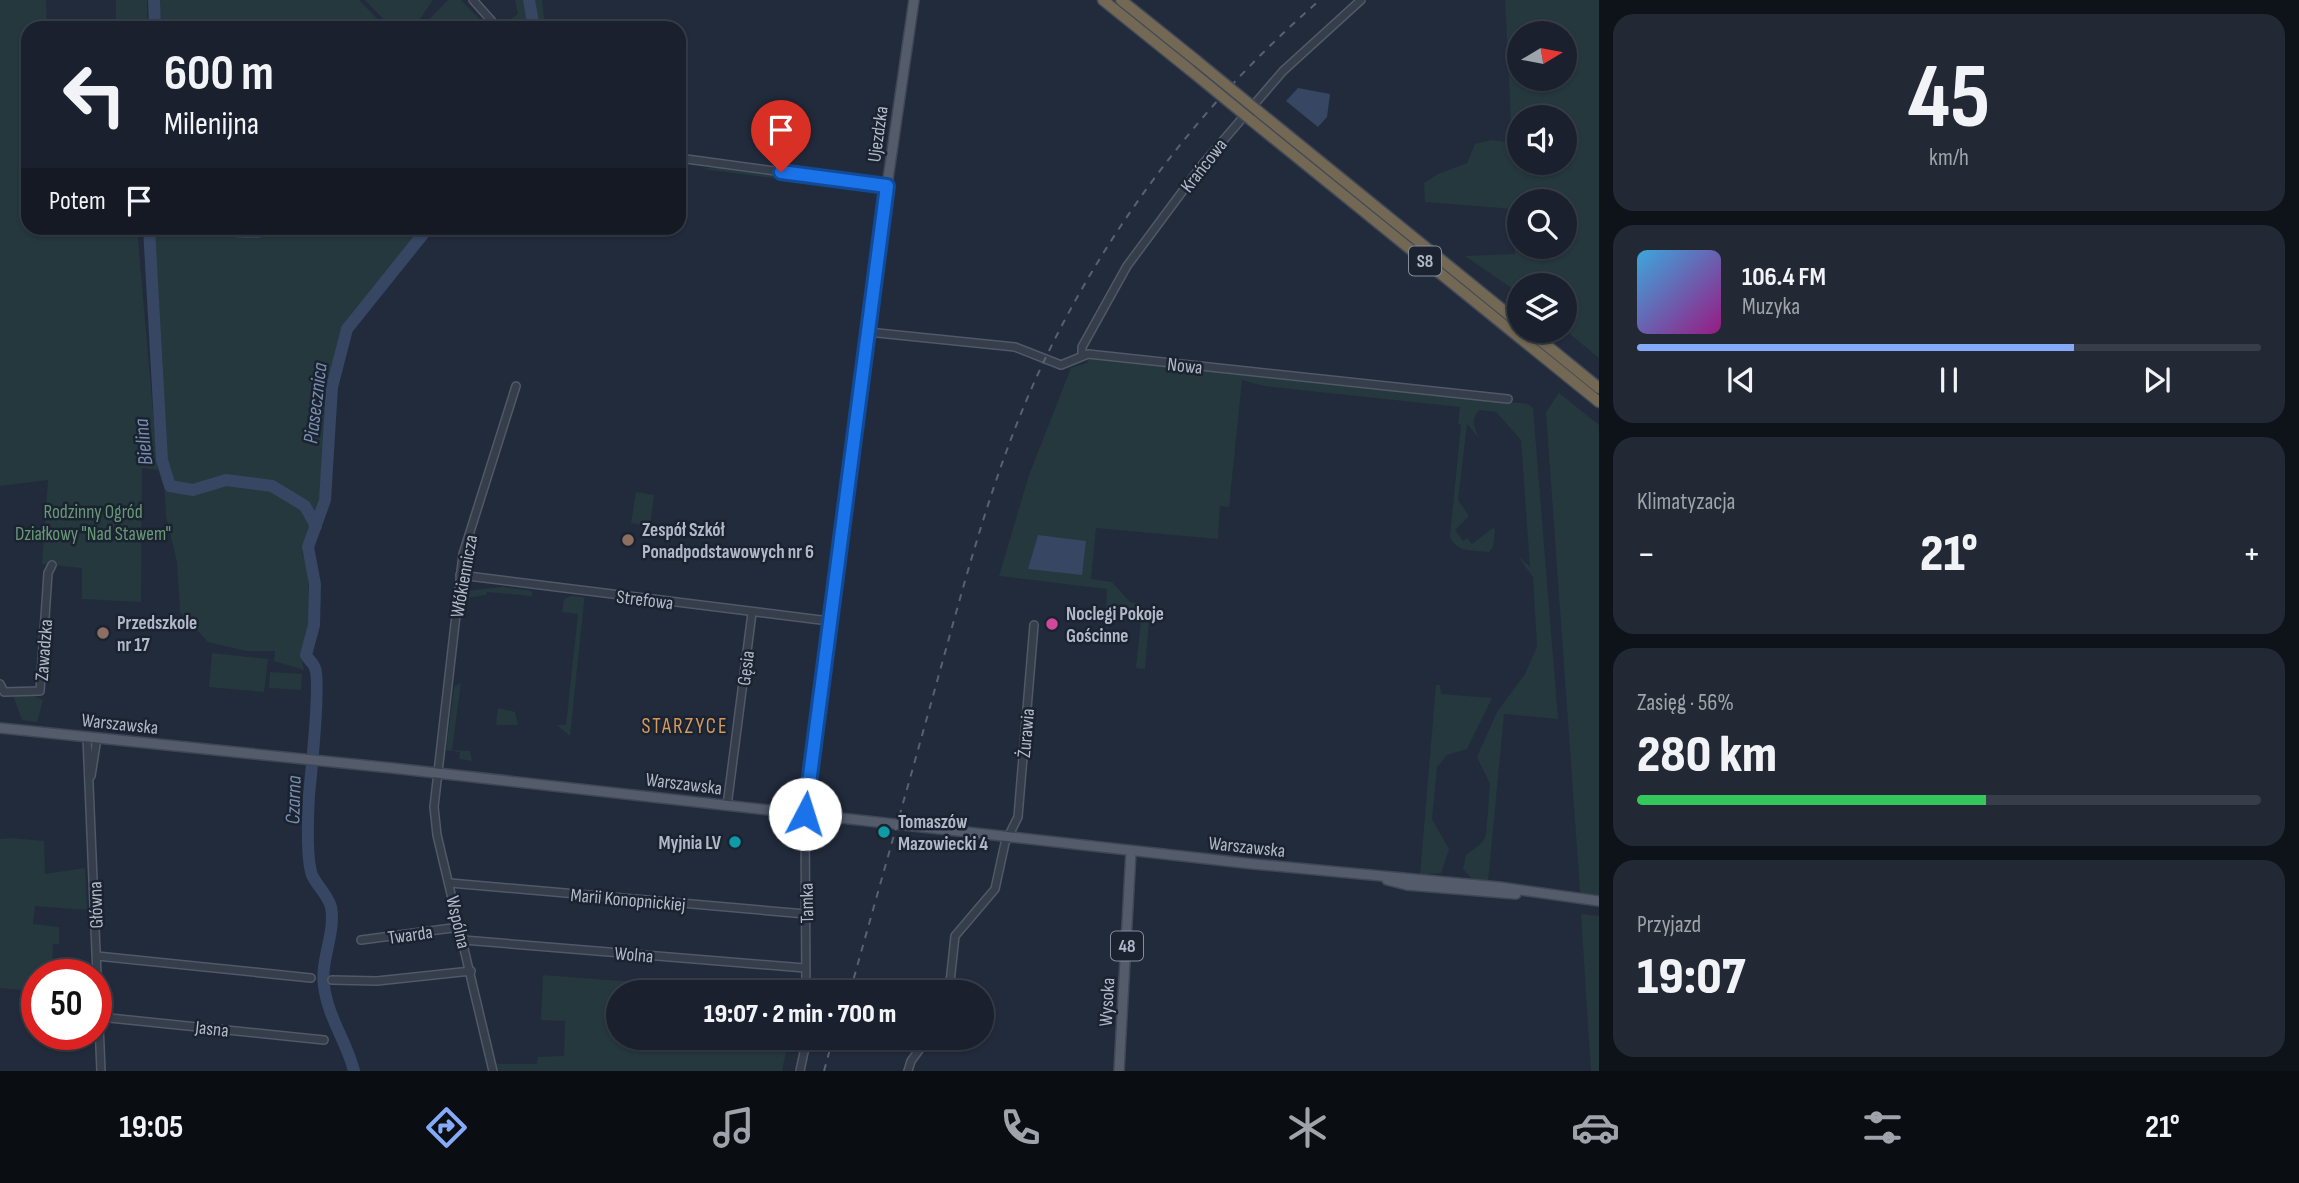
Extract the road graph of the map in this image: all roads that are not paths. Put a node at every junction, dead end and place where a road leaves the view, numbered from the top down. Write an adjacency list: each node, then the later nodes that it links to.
1 (472, 0): 6 (street)
2 (915, 0): 8 (main road, Ujezdzka)
3 (1103, 0): 16 (highway, S8, bridge)
4 (1121, 0): 9 (highway, S8, bridge)
5 (1361, 0): 12 (street, Krańcowa)
6 (492, 21)
7 (686, 159): 8 (street)
8 (887, 186): 10 (main road, Ujezdzka)
9 (1507, 313)
10 (867, 332): 12 (street, Nowa); 20 (main road, Ujezdzka)
11 (1544, 343): 14 (highway)
12 (1082, 356): 15 (street, Nowa)
13 (516, 386): 18 (street, Włókiennicza)
14 (1599, 388)
15 (1507, 399)
16 (1599, 402)
17 (52, 565): 22 (street, Zawadzka)
18 (460, 575): 19 (street, Strefowa); 25 (street, Włókiennicza)
19 (752, 613): 20 (street, Strefowa); 26 (street, Gęsia)
20 (829, 621): 27 (main road, Ujezdzka)
21 (1034, 625): 28 (street, Żurawia)
22 (0, 684)
23 (0, 728): 24 (main road, Warszawska)
24 (92, 737): 25 (main road, Warszawska); 36 (street, Główna)
25 (438, 773): 26 (main road, Warszawska); 30 (street, Wspólna)
26 (727, 806): 27 (main road, Warszawska)
27 (805, 814): 28 (main road, Warszawska); 32 (street, Tamka)
28 (1007, 838): 29 (main road, Warszawska); 43 (street, Żurawia)
29 (1130, 851): 31 (main road, Warszawska); 53 (main road, Wysoka / 48)
30 (450, 884): 32 (street, Marii Konopnickiej); 33 (street, Wspólna)
31 (1599, 901)
32 (806, 914): 38 (street, Tamka)
33 (460, 927): 34 (street, Twarda); 35 (street, Wspólna)
34 (361, 940)
35 (463, 940): 38 (street, Wolna); 39 (street, Wspólna)
36 (97, 956): 37 (street, Główna); 40 (street)
37 (97, 959)
38 (805, 968): 42 (street, Tamka)
39 (471, 971): 41 (street); 50 (street, Wspólna)
40 (311, 978)
41 (332, 980)
42 (806, 980)
43 (951, 980)
44 (112, 1018): 45 (street, Jasna)
45 (324, 1040)
46 (101, 1050): 49 (street, Główna)
47 (804, 1050): 51 (street)
48 (919, 1050): 52 (street)
49 (102, 1071)
50 (493, 1071)
51 (800, 1071)
52 (908, 1071)
53 (1119, 1071)

